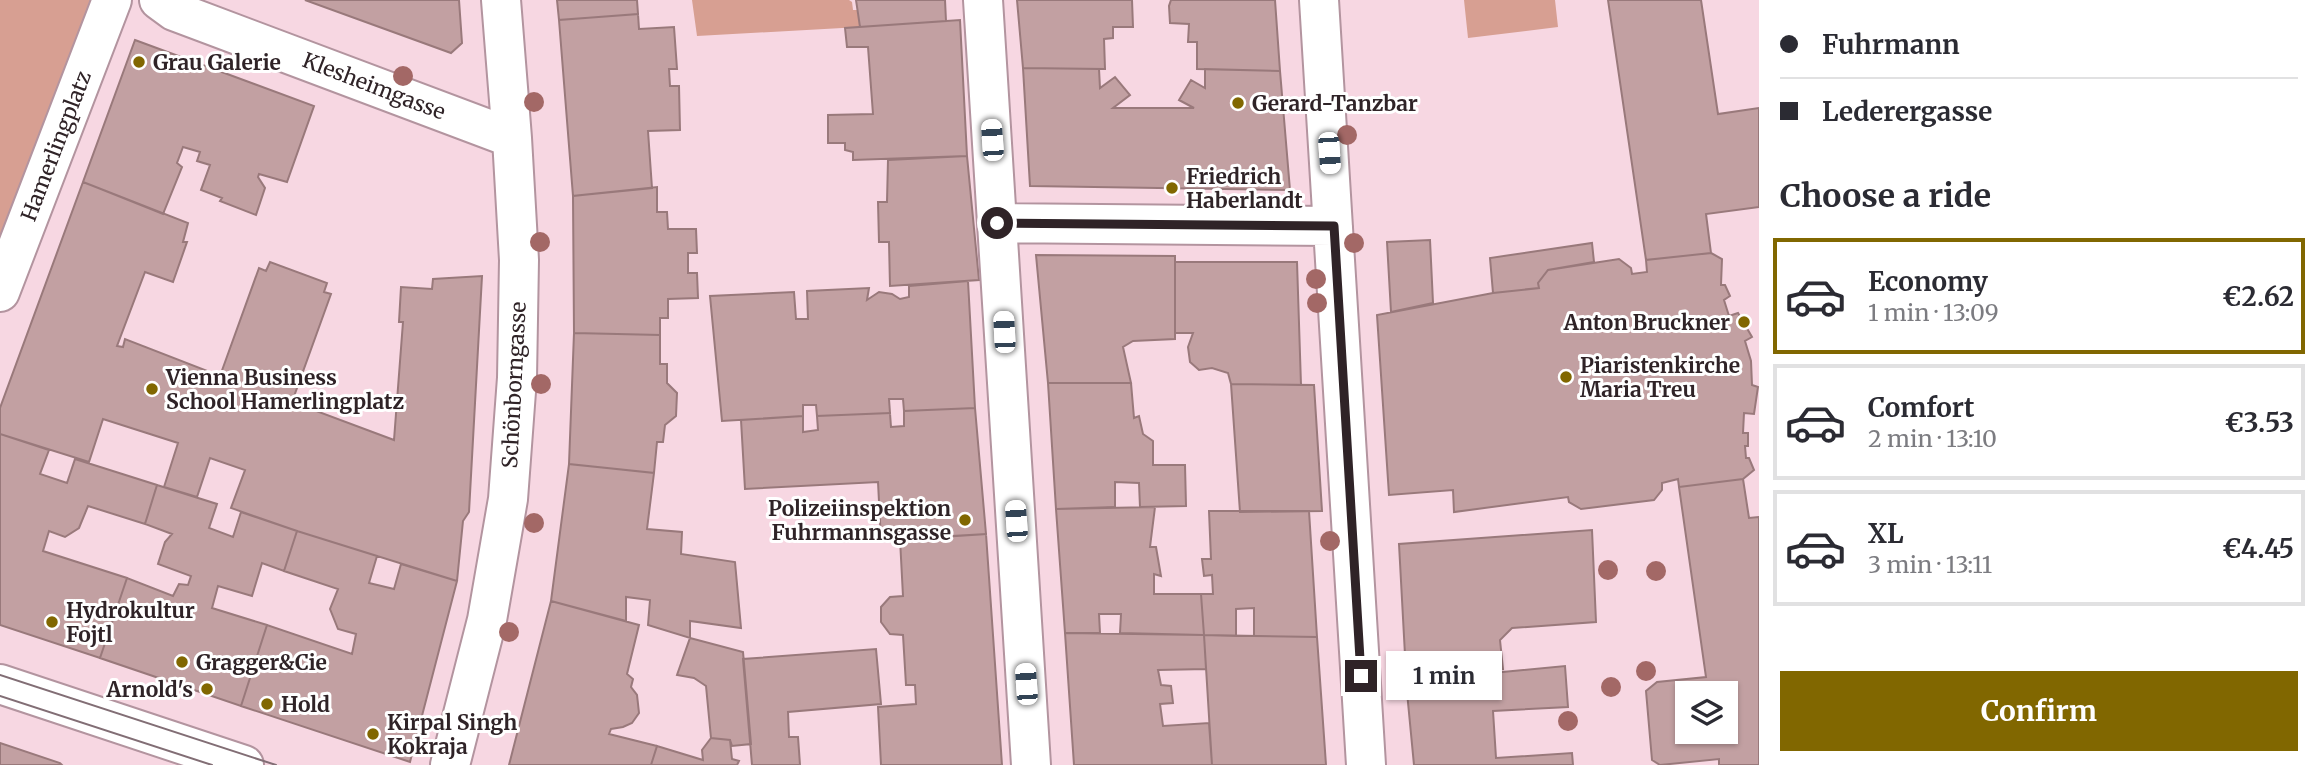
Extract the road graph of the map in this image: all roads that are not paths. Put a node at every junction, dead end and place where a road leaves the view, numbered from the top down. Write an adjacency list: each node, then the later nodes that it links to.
1 (112, 0): 9 (street, Hamerlingplatz)
2 (159, 0): 6 (street, Klesheimgasse)
3 (500, 0): 6 (street, Schönborngasse)
4 (982, 0): 7 (street)
5 (1320, 0): 8 (street)
6 (512, 138): 12 (street, Schönborngasse)
7 (997, 223): 8 (street); 13 (street)
8 (1334, 226): 14 (street)
9 (0, 292)
10 (0, 684): 11 (street)
11 (244, 765)
12 (450, 765)
13 (1031, 765)
14 (1366, 765)

